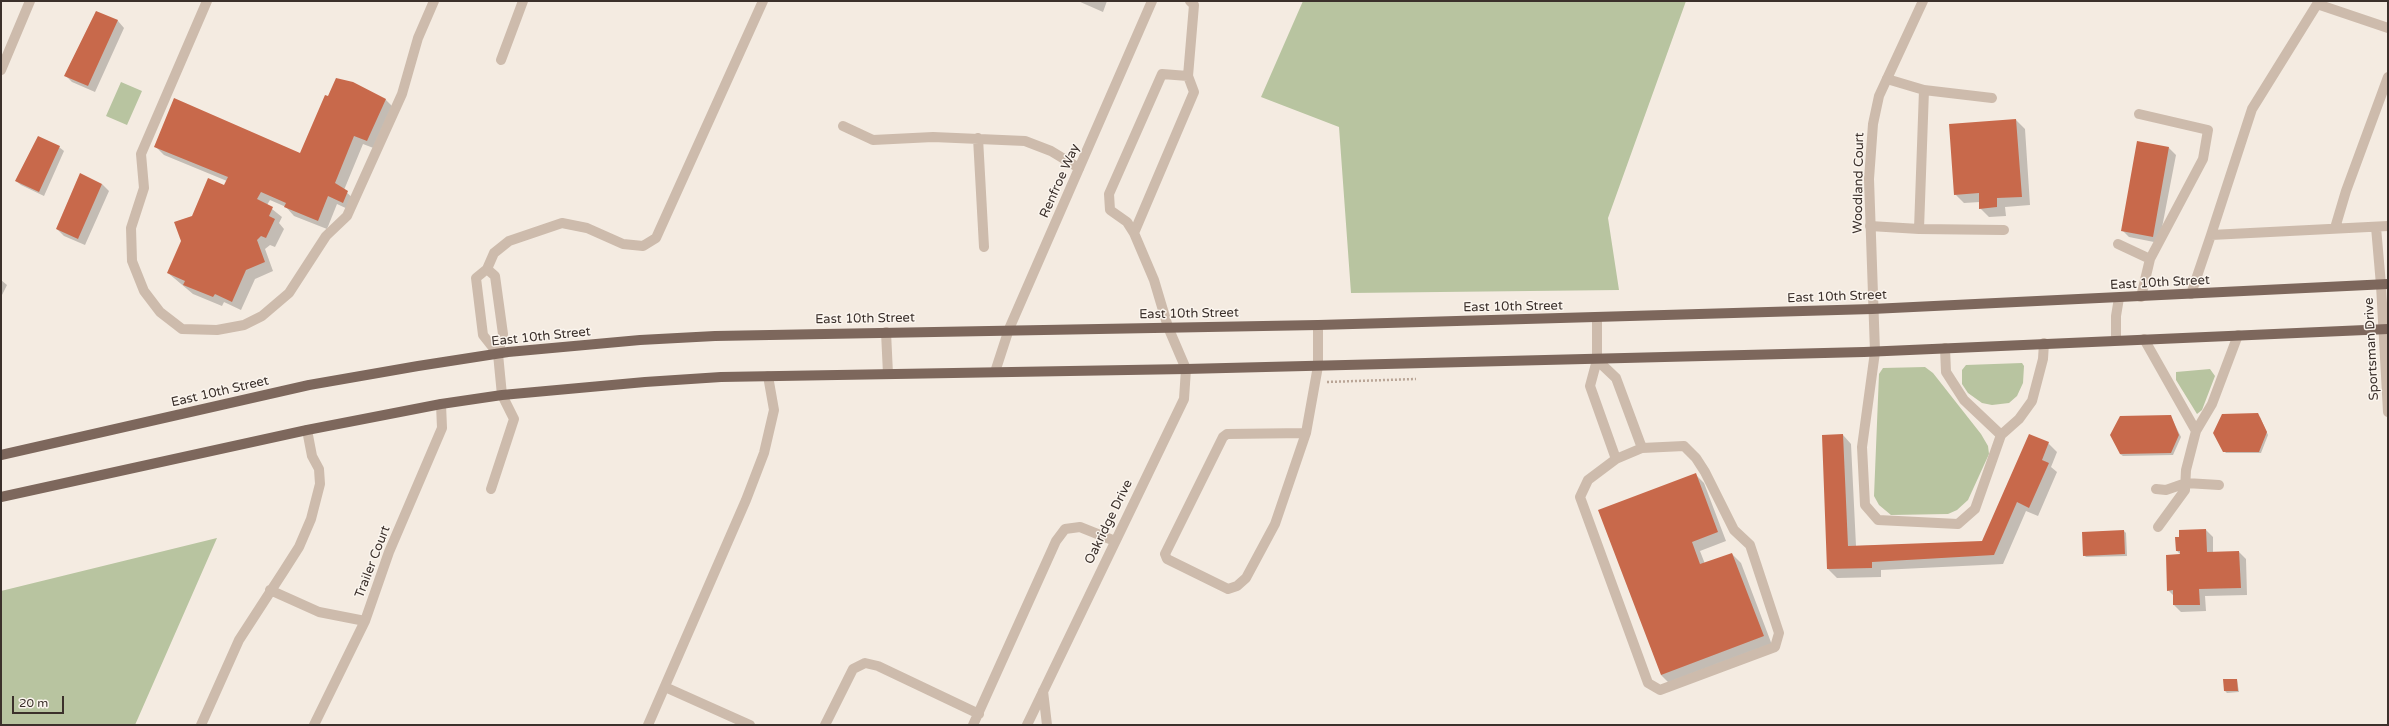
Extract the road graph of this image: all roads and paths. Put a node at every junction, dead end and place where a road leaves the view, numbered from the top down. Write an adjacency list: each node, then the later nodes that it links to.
1 (30, 1): 12 (street)
2 (207, 1): 3 (street)
3 (434, 1)
4 (523, 1): 11 (street)
5 (763, 1): 33 (street)
6 (1152, 1): 21 (street, Renfroe Way)
7 (1190, 1): 13 (street)
8 (1923, 1): 15 (street, Woodland Court)
9 (2318, 3): 10 (street); 29 (street)
10 (2388, 28)
11 (501, 60)
12 (1, 70)
13 (1188, 76): 28 (street); 28 (street, Oakridge Drive)
14 (2388, 77): 25 (street)
15 (1887, 79): 16 (street); 22 (street, Woodland Court)
16 (1924, 90): 17 (street); 26 (street)
17 (1992, 98)
18 (2139, 114): 32 (street)
19 (843, 126): 20 (street)
20 (978, 138): 21 (street); 31 (street)
21 (1079, 168): 42 (street, Renfroe Way)
22 (1870, 226): 26 (street); 38 (street, Woodland Court)
23 (2388, 226): 24 (street)
24 (2376, 227): 25 (street); 34 (street, Sportsman Drive)
25 (2335, 228): 29 (street)
26 (1919, 229): 27 (street)
27 (2004, 230)
28 (1134, 233): 41 (street, Oakridge Drive)
29 (2211, 234): 35 (street)
30 (2118, 244): 32 (street)
31 (984, 247)
32 (2150, 259): 36 (street)
33 (487, 269): 51 (street); 51 (street)
34 (2384, 284): 35 (main road, East 10th Street); 43 (street, Sportsman Drive)
35 (2191, 294): 36 (main road, East 10th Street)
36 (2141, 297): 37 (main road, East 10th Street)
37 (2119, 298): 38 (main road, East 10th Street); 47 (street)
38 (1872, 309): 39 (main road, East 10th Street); 50 (street, Woodland Court)
39 (1597, 318): 40 (main road, East 10th Street); 52 (street)
40 (1318, 325): 41 (main road, East 10th Street); 53 (street)
41 (1168, 327): 42 (main road, East 10th Street); 54 (street, Oakridge Drive)
42 (1009, 329): 44 (main road, East 10th Street); 55 (street, Renfroe Way)
43 (2386, 330): 45 (main road); 62 (street, Sportsman Drive)
44 (886, 332): 51 (main road, East 10th Street); 56 (street)
45 (2238, 335): 46 (main road); 64 (street)
46 (2144, 339): 47 (main road); 64 (street)
47 (2116, 340): 48 (main road)
48 (2044, 343): 49 (main road); 66 (street)
49 (1945, 348): 50 (main road); 66 (street)
50 (1875, 352): 52 (main road); 66 (street, Woodland Court)
51 (498, 354): 60 (street); 68 (main road, East 10th Street)
52 (1597, 360): 53 (main road); 67 (street); 69 (street)
53 (1318, 366): 54 (main road); 65 (street)
54 (1186, 369): 55 (main road); 76 (street, Oakridge Drive)
55 (994, 372): 56 (main road)
56 (888, 374): 57 (main road)
57 (768, 376): 60 (main road); 79 (street)
58 (1424, 378): 59 (path)
59 (1322, 388)
60 (502, 395): 61 (main road); 72 (street)
61 (441, 404): 63 (main road); 78 (street, Trailer Court)
62 (2388, 412)
63 (307, 430): 74 (main road); 77 (street)
64 (2196, 430): 70 (street)
65 (1306, 432): 65 (street)
66 (2001, 435)
67 (1642, 448): 69 (street); 69 (street)
68 (1, 454)
69 (1616, 458)
70 (2186, 483): 71 (street); 73 (street); 75 (street)
71 (2219, 485)
72 (491, 489)
73 (2156, 489)
74 (1, 497)
75 (2158, 527)
76 (1115, 541): 80 (street, Oakridge Drive); 81 (street)
77 (270, 590): 78 (street); 82 (street)
78 (365, 621): 83 (street, Trailer Court)
79 (665, 687): 84 (street); 85 (street)
80 (1043, 690): 88 (street, Oakridge Drive); 89 (street)
81 (978, 714): 86 (street); 87 (street)
82 (201, 725)
83 (314, 725)
84 (648, 725)
85 (750, 725)
86 (825, 725)
87 (973, 725)
88 (1027, 725)
89 (1047, 725)

